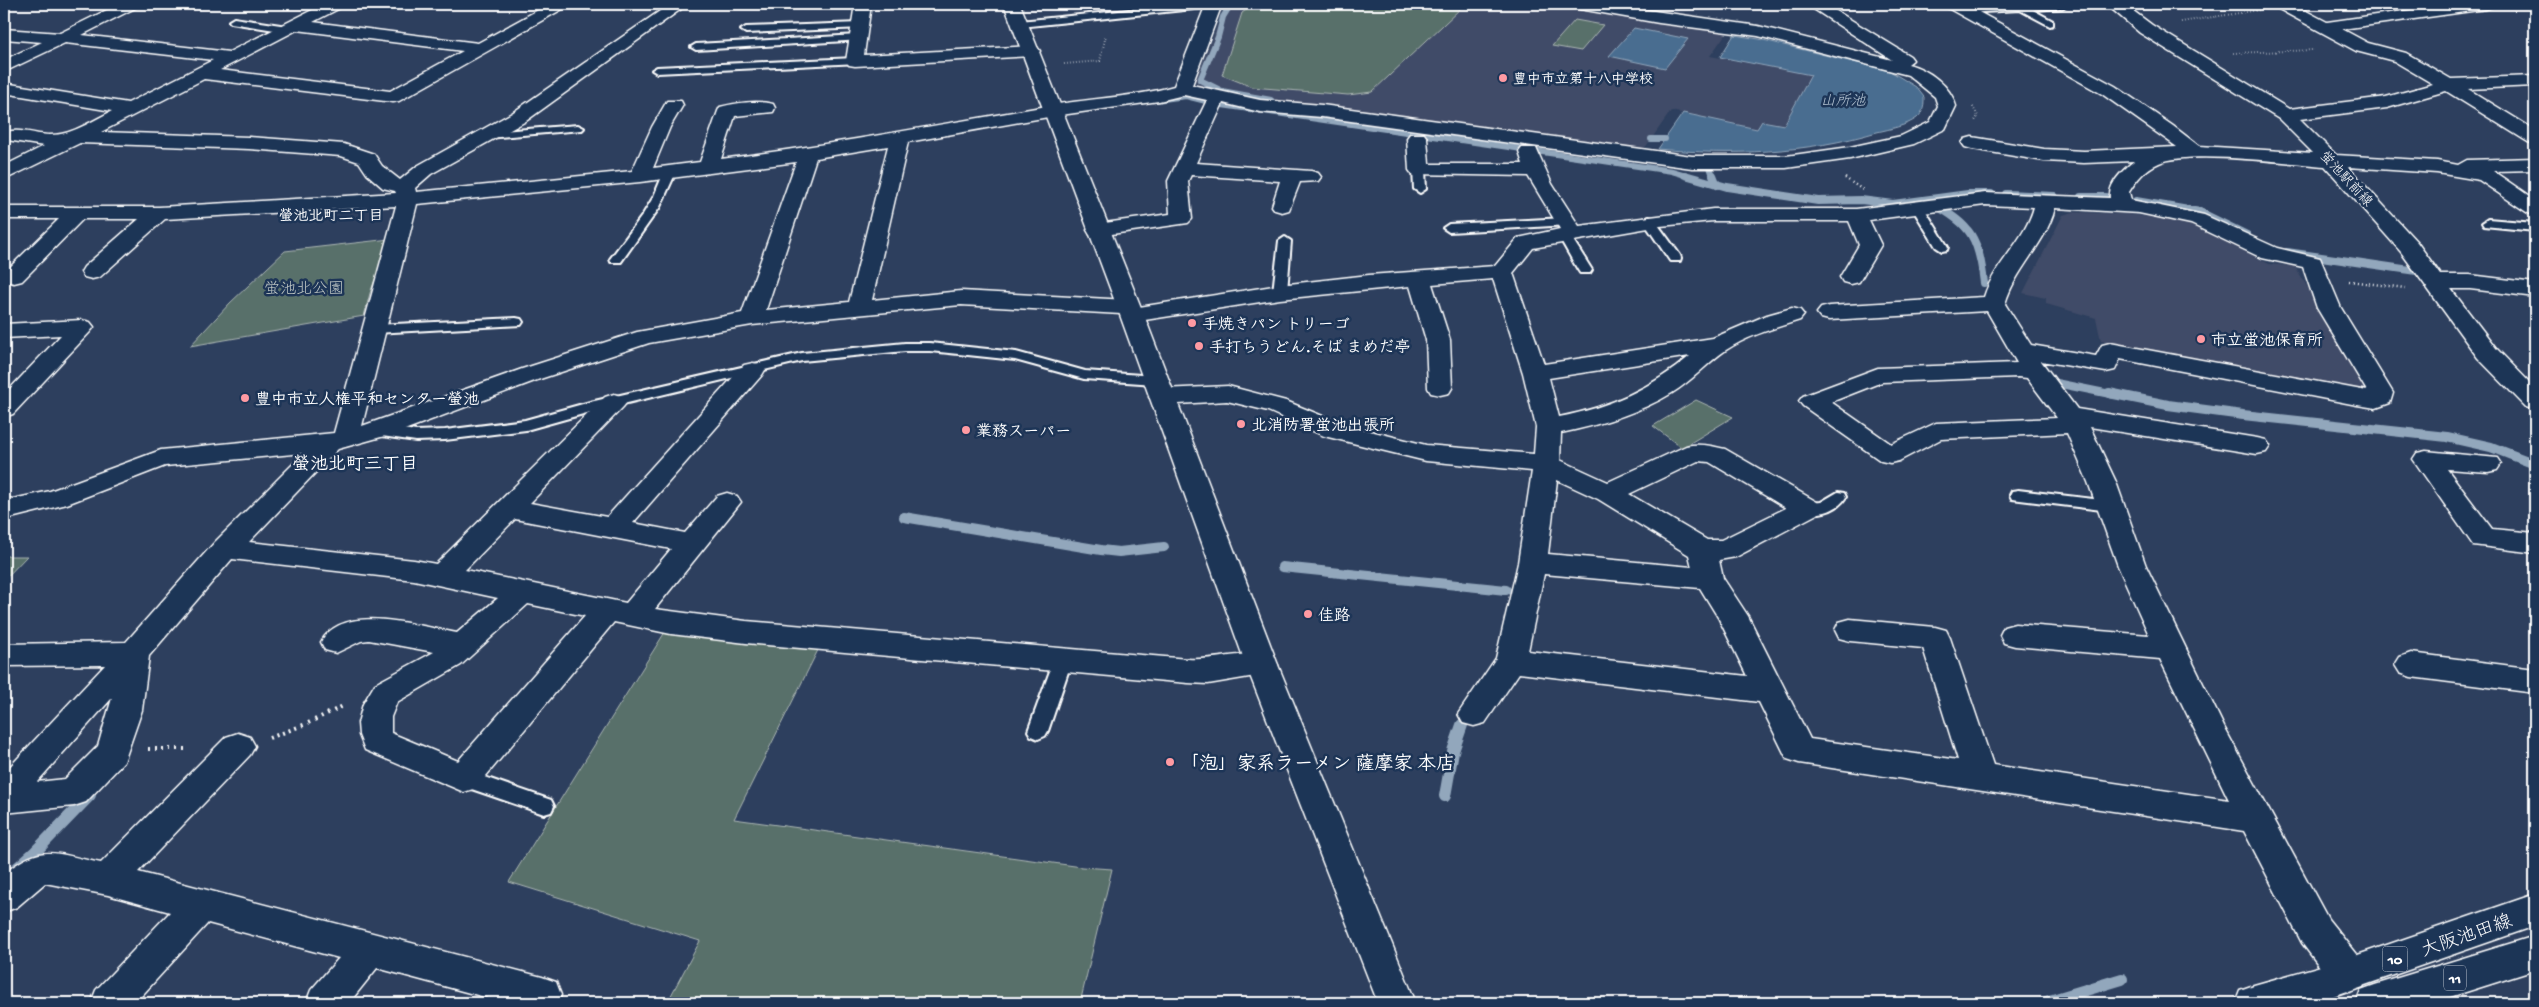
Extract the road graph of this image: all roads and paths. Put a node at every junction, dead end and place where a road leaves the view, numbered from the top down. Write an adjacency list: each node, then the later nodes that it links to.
1 (131, 4): 25 (main road)
2 (336, 4): 20 (main road)
3 (560, 4): 28 (main road)
4 (680, 4): 48 (main road)
5 (862, 4): 23 (main road)
6 (1214, 4): 16 (lane); 40 (main road)
7 (1580, 4): 35 (main road)
8 (1814, 4): 35 (main road)
9 (2114, 4): 21 (main road, 蛍池駅前線)
10 (2486, 4): 19 (main road)
11 (2062, 5): 14 (lane)
12 (2284, 5): 19 (main road); 21 (path)
13 (1958, 7): 14 (lane); 56 (main road)
14 (2022, 8): 18 (lane)
15 (1016, 14): 16 (lane); 31 (main road)
16 (1111, 15): 31 (path)
17 (234, 22): 20 (lane)
18 (2050, 23)
19 (2324, 26): 27 (main road)
20 (291, 27): 28 (main road); 30 (main road)
21 (2146, 29): 29 (main road, 蛍池駅前線)
22 (746, 30): 23 (lane)
23 (859, 32): 26 (lane); 32 (main road)
24 (4, 34): 25 (main road)
25 (64, 38): 30 (main road); 33 (main road)
26 (696, 46)
27 (2362, 47): 29 (path); 38 (main road)
28 (481, 48): 36 (main road)
29 (2190, 56): 46 (main road, 蛍池駅前線)
30 (230, 58): 36 (main road)
31 (1034, 59): 32 (main road); 45 (main road)
32 (854, 61): 34 (lane)
33 (4, 67)
34 (657, 70)
35 (1914, 70): 41 (main road)
36 (200, 73): 44 (main road)
37 (2535, 80): 38 (main road)
38 (2448, 85): 46 (main road); 53 (main road)
39 (4, 88): 44 (main road)
40 (1184, 89): 41 (main road); 45 (main road)
41 (1218, 97): 63 (main road)
42 (674, 105): 68 (main road)
43 (766, 108): 62 (main road)
44 (130, 109): 50 (main road)
45 (1054, 110): 51 (main road); 85 (main road)
46 (2286, 115): 59 (main road, 蛍池駅前線)
47 (578, 128): 48 (lane)
48 (488, 135): 70 (main road)
49 (14, 136): 50 (main road)
50 (78, 137): 66 (main road); 70 (main road)
51 (898, 138): 57 (main road); 102 (main road)
52 (1417, 138): 64 (main road)
53 (2535, 138)
54 (1972, 144): 58 (main road)
55 (1528, 148): 64 (main road)
56 (2194, 152): 58 (main road); 59 (main road)
57 (808, 154): 62 (main road); 106 (main road)
58 (2162, 154): 73 (main road)
59 (2330, 160): 61 (main road); 98 (main road, 蛍池駅前線)
60 (2533, 164): 61 (main road); 67 (main road)
61 (2436, 166): 67 (main road)
62 (708, 168): 65 (main road)
63 (1183, 168): 74 (main road); 85 (main road)
64 (1534, 170): 86 (main road)
65 (670, 172): 68 (main road); 90 (lane)
66 (4, 174)
67 (2485, 175): 76 (main road)
68 (640, 176): 70 (main road)
69 (1842, 176): 71 (path)
70 (406, 193): 78 (main road); 108 (main road)
71 (1868, 194)
72 (2046, 201): 73 (main road); 75 (main road); 101 (main road)
73 (2121, 204): 96 (main road)
74 (1282, 206)
75 (1930, 206): 80 (main road); 88 (lane)
76 (2535, 209)
77 (4, 213): 79 (main road)
78 (159, 213): 79 (main road); 92 (main road)
79 (76, 214): 94 (main road)
80 (1856, 215): 81 (main road); 95 (main road)
81 (1649, 221): 86 (main road); 89 (lane)
82 (2488, 223): 83 (lane)
83 (2535, 227)
84 (1449, 228): 86 (lane)
85 (1098, 230): 103 (main road)
86 (1567, 230): 91 (lane); 93 (main road)
87 (1285, 241): 100 (lane)
88 (1942, 248)
89 (1675, 258)
90 (616, 259)
91 (1585, 270)
92 (92, 272)
93 (1502, 272): 97 (main road); 113 (main road)
94 (14, 276)
95 (1851, 276)
96 (2316, 277): 98 (path); 111 (main road)
97 (1420, 280): 100 (main road); 114 (main road)
98 (2440, 288): 99 (main road); 117 (main road, 蛍池駅前線)
99 (2535, 290)
100 (1280, 292): 103 (main road)
101 (1994, 304): 104 (main road); 111 (main road)
102 (859, 307): 103 (main road); 106 (main road)
103 (1130, 311): 115 (main road)
104 (1829, 313)
105 (1792, 315): 110 (main road)
106 (752, 318): 121 (main road)
107 (516, 322): 108 (lane)
108 (374, 328): 122 (main road)
109 (4, 331): 118 (main road)
110 (1720, 344): 113 (main road); 120 (main road)
111 (2030, 362): 119 (main road); 119 (main road)
112 (753, 370): 115 (lane); 116 (lane); 134 (main road)
113 (1535, 373): 120 (main road)
114 (1440, 388)
115 (1158, 389): 124 (main road); 153 (main road)
116 (614, 402): 121 (lane); 133 (main road)
117 (2535, 402)
118 (4, 409)
119 (2073, 421): 123 (main road); 131 (main road)
120 (1548, 427): 124 (main road)
121 (374, 430): 122 (main road)
122 (338, 440): 130 (main road); 137 (main road)
123 (2257, 446)
124 (1546, 464): 126 (main road); 139 (main road)
125 (2488, 464): 135 (main road)
126 (1608, 493): 132 (main road); 138 (main road)
127 (2018, 495): 131 (lane)
128 (1838, 497): 132 (lane)
129 (727, 502): 136 (main road)
130 (4, 506)
131 (2110, 506): 148 (main road)
132 (1806, 508): 138 (main road)
133 (510, 509): 134 (main road); 140 (main road)
134 (614, 528): 136 (main road)
135 (2535, 543)
136 (691, 544): 143 (main road)
137 (225, 548): 140 (main road); 149 (main road)
138 (1702, 550): 141 (main road)
139 (1532, 563): 141 (main road); 152 (main road)
140 (442, 576): 142 (main road)
141 (1709, 579): 156 (main road)
142 (522, 593): 143 (main road); 147 (main road)
143 (619, 613): 151 (main road); 161 (main road)
144 (1850, 630): 160 (main road)
145 (2015, 635): 148 (main road)
146 (336, 642): 147 (main road)
147 (464, 646): 161 (main road)
148 (2169, 648): 164 (main road)
149 (134, 654): 150 (main road); 162 (main road); 162 (main road)
150 (4, 655)
151 (1063, 660): 153 (main road); 158 (lane)
152 (1511, 661): 156 (main road); 157 (main road)
153 (1262, 665): 175 (main road)
154 (2411, 665): 155 (main road)
155 (2535, 681)
156 (1770, 691): 160 (main road)
157 (1474, 714)
158 (1038, 731)
159 (238, 746): 165 (main road)
160 (1980, 777): 164 (main road)
161 (464, 778): 163 (lane)
162 (4, 798)
163 (544, 806)
164 (2255, 818): 171 (main road)
165 (108, 880): 166 (main road); 167 (main road)
166 (4, 896)
167 (200, 906): 169 (main road); 172 (main road)
168 (2535, 910): 171 (main road, 大阪池田線 / 10)
169 (369, 950): 173 (main road); 174 (main road)
170 (2535, 953): 177 (main road, 11)
171 (2349, 975): 176 (main road, 大阪池田線 / 10)
172 (110, 1003)
173 (325, 1003)
174 (536, 1003)
175 (1397, 1003)
176 (2254, 1003)
177 (2375, 1003)

